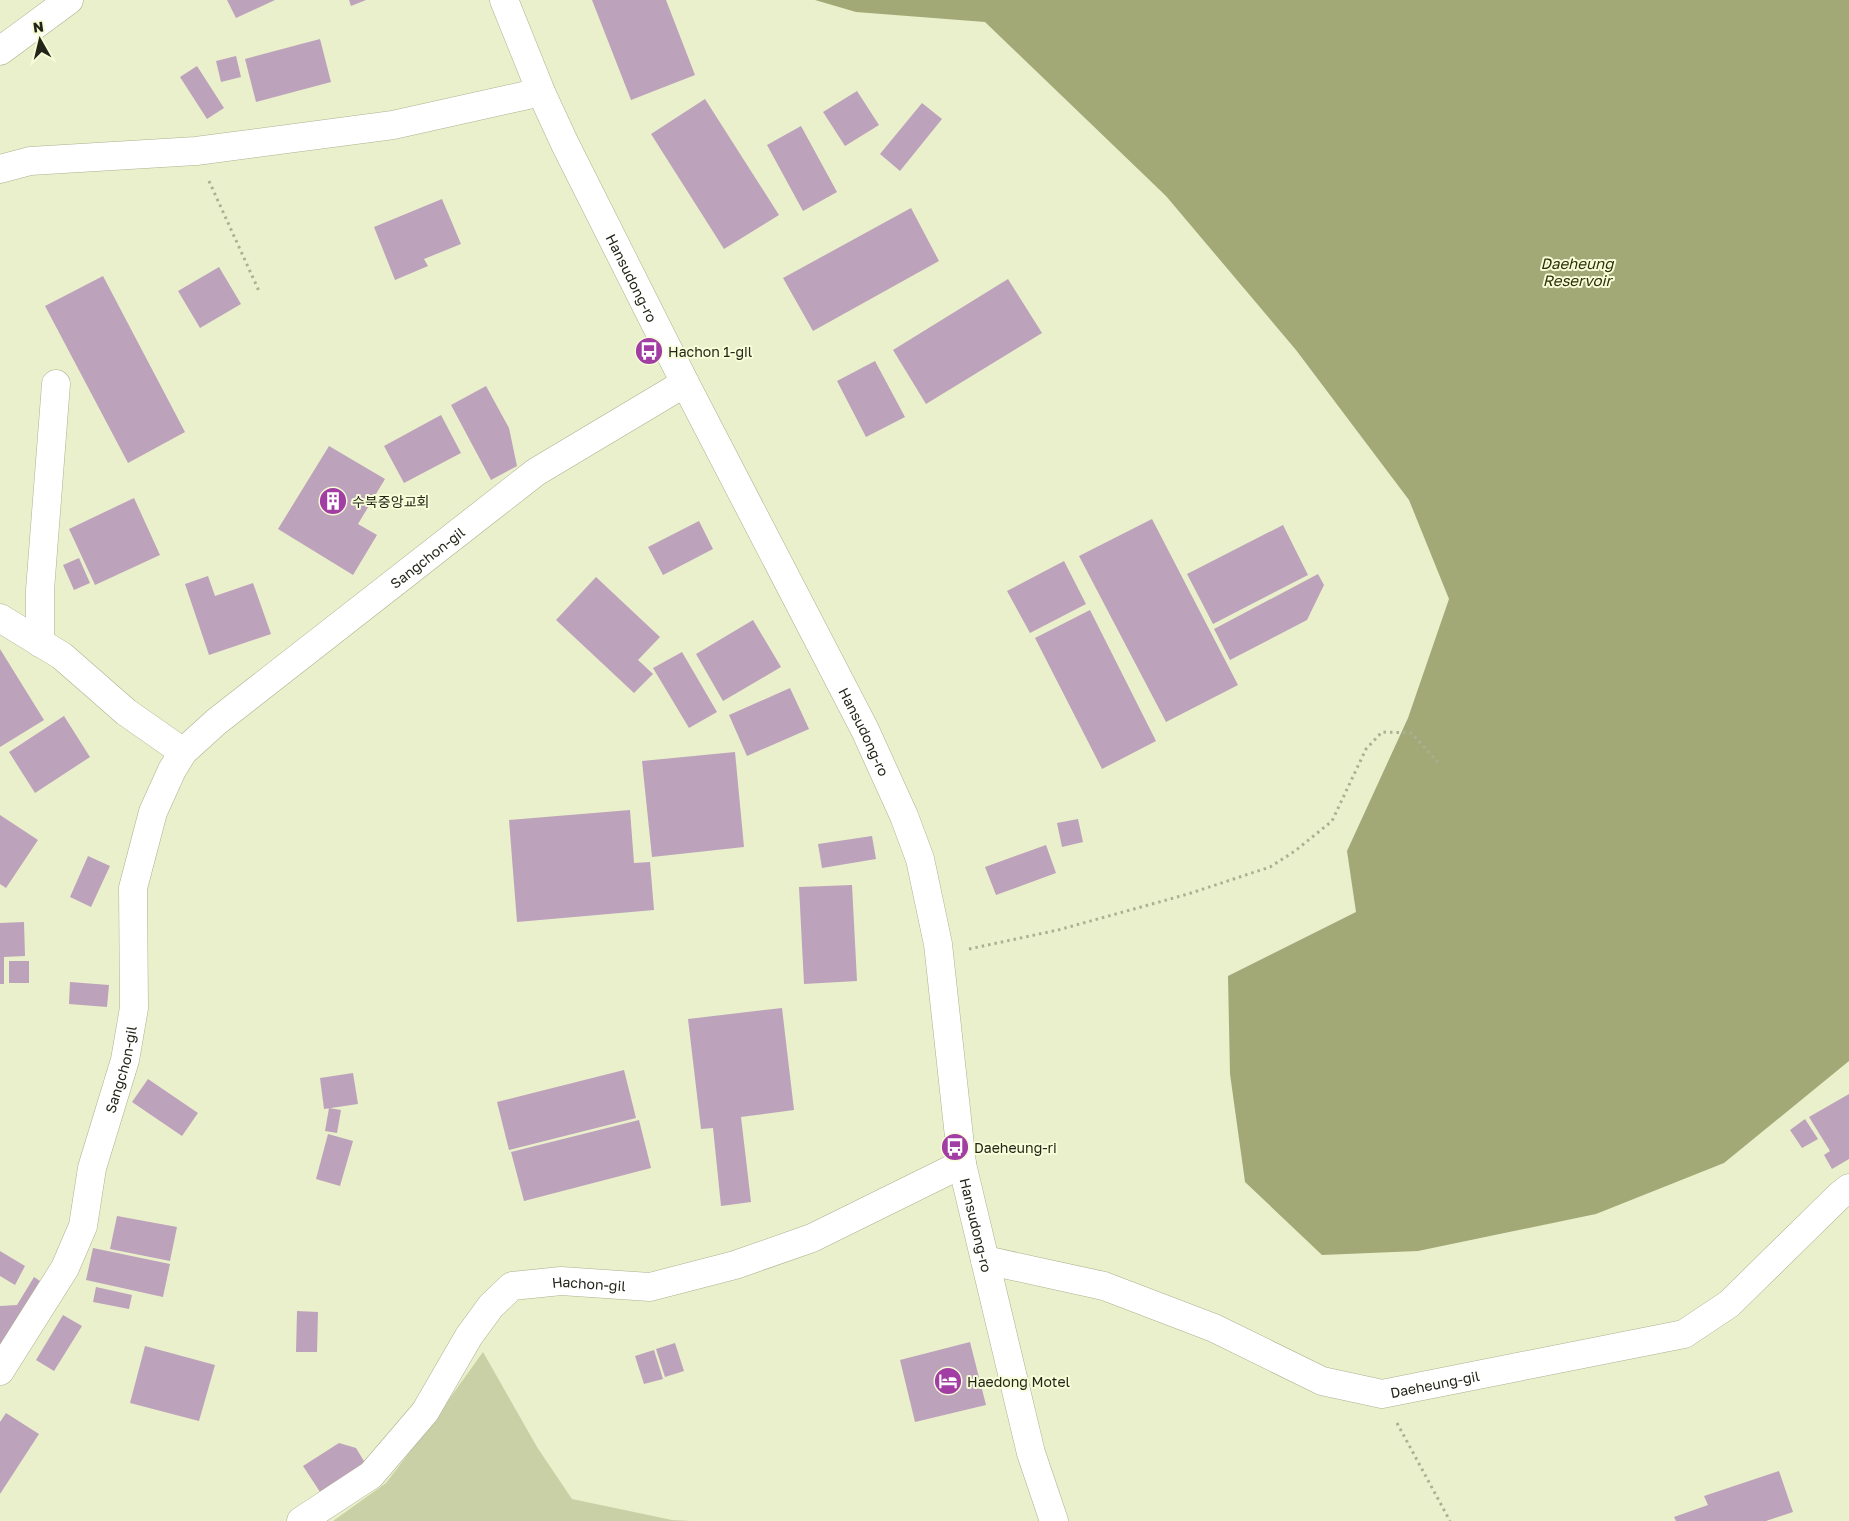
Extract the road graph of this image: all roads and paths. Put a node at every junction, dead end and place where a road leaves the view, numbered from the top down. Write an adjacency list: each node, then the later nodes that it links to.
1 (46, 0): 4 (street)
2 (69, 0): 5 (street)
3 (504, 0): 6 (street, Hansudong-ro)
4 (0, 46)
5 (0, 51)
6 (541, 92): 7 (street); 10 (street, Hansudong-ro)
7 (196, 151): 8 (street); 9 (path)
8 (0, 169)
9 (259, 291)
10 (685, 383): 14 (street, Sangchon-gil); 16 (street, Hansudong-ro)
11 (56, 384): 13 (street)
12 (0, 618): 13 (street)
13 (40, 643): 14 (street)
14 (183, 752): 20 (street, Sangchon-gil)
15 (1438, 762): 16 (path)
16 (939, 955): 17 (street, Hansudong-ro)
17 (962, 1164): 19 (street, Hansudong-ro); 22 (street, Hachon-gil)
18 (1849, 1188): 21 (street, Daeheung-gil)
19 (985, 1260): 21 (street, Daeheung-gil); 23 (street, Hansudong-ro)
20 (0, 1371)
21 (1382, 1394): 24 (path)
22 (301, 1521)
23 (1054, 1521)
24 (1450, 1521)

